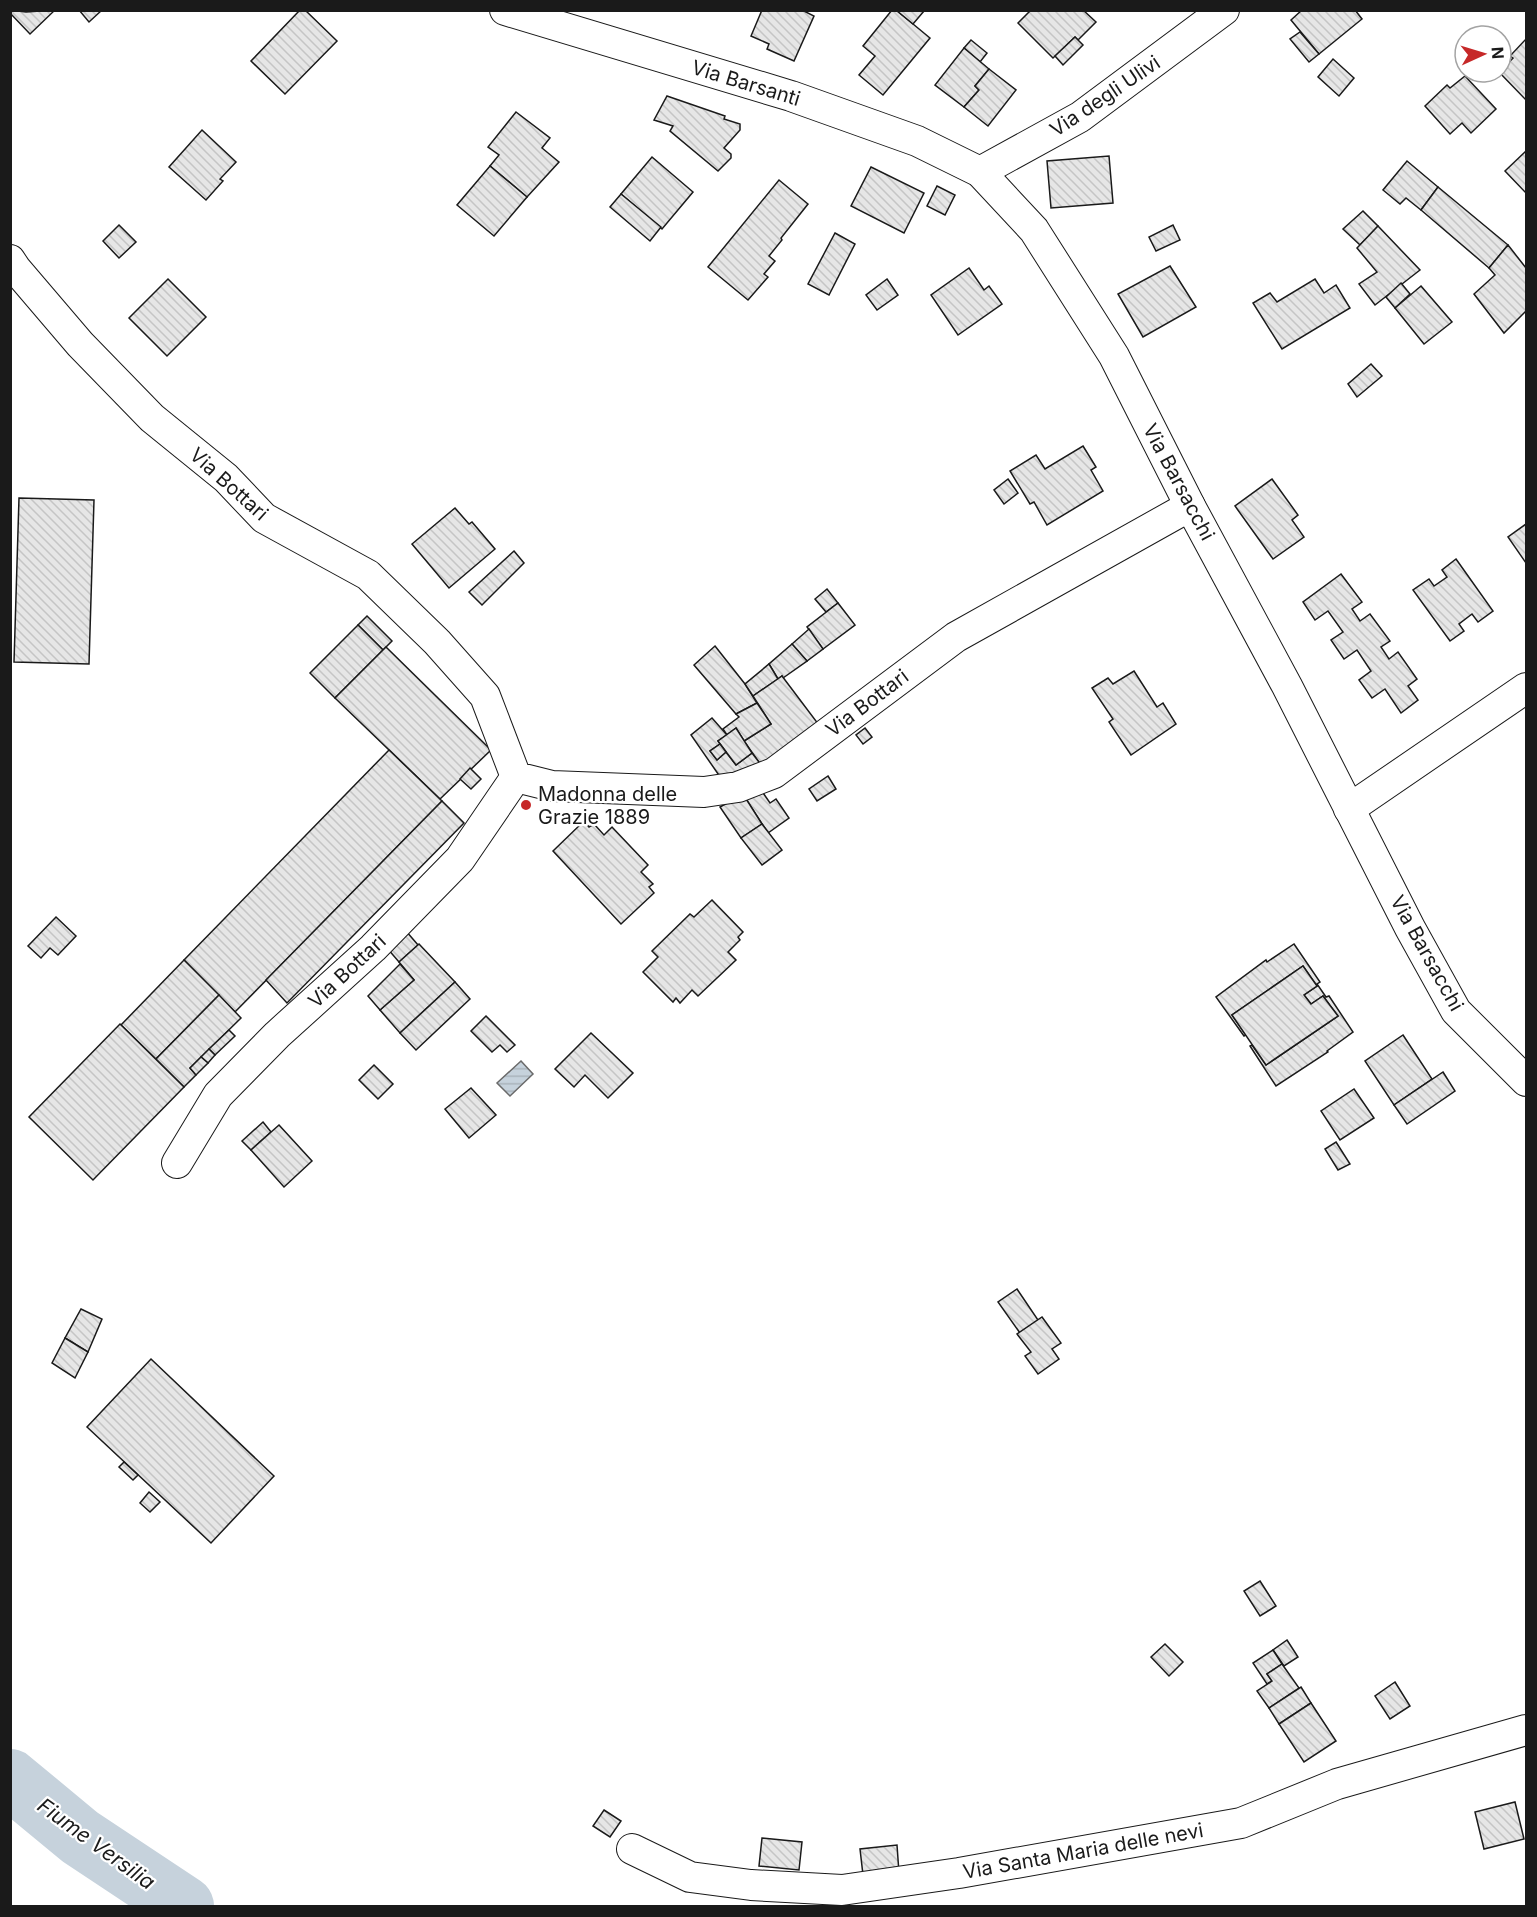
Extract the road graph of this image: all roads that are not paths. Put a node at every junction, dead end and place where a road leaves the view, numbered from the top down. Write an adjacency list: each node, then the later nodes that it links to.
1 (505, 10): 3 (street, Via Barsanti)
2 (1224, 10): 3 (street, Via degli Ulivi)
3 (980, 172): 5 (street, Via Barsacchi)
4 (10, 260): 7 (street, Via Bottari)
5 (1190, 506): 7 (street, Via Bottari); 8 (street, Via Barsacchi)
6 (1527, 688): 8 (street)
7 (516, 777): 10 (street, Via Bottari)
8 (1349, 809): 9 (street, Via Barsacchi)
9 (1527, 1081)
10 (177, 1163)
11 (1527, 1730): 12 (street, Via Santa Maria delle nevi)
12 (632, 1849)

